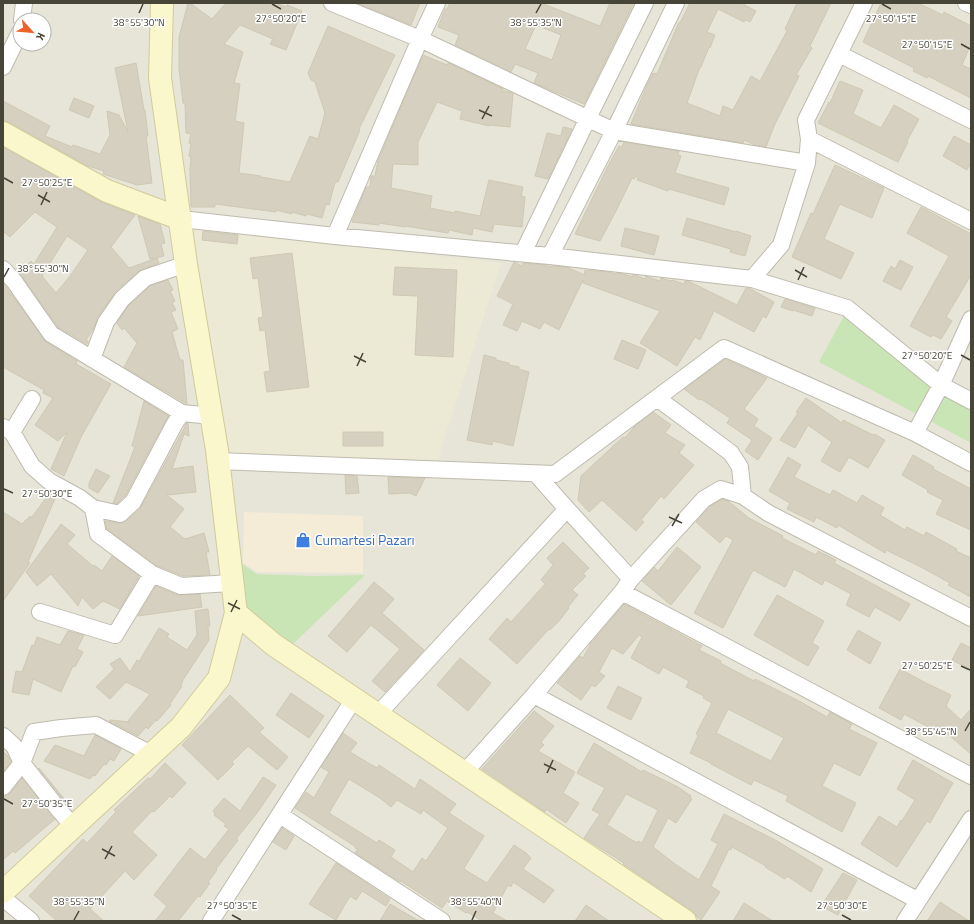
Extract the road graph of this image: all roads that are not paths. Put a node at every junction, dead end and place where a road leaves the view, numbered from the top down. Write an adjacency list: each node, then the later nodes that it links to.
1 (162, 3): 19 (street)
2 (332, 3): 9 (street)
3 (437, 3): 9 (street)
4 (645, 3): 13 (street)
5 (676, 3): 15 (street)
6 (864, 3): 11 (street)
7 (966, 3): 8 (street)
8 (971, 5)
9 (420, 39): 13 (street); 21 (street)
10 (12, 48): 12 (street)
11 (839, 54): 14 (street); 17 (street)
12 (3, 67)
13 (588, 118): 15 (street); 22 (street)
14 (971, 120)
15 (614, 131): 18 (street); 23 (street)
16 (3, 132): 19 (street)
17 (809, 139): 18 (street); 20 (street)
18 (808, 163): 26 (street)
19 (181, 219): 21 (street); 24 (street)
20 (971, 221)
21 (335, 236): 22 (street)
22 (523, 253): 23 (street)
23 (550, 256): 26 (street)
24 (186, 264): 28 (street); 34 (street)
25 (3, 269): 28 (street)
26 (752, 279): 29 (street)
27 (971, 320): 29 (street)
28 (92, 359): 33 (street)
29 (941, 385): 32 (street); 36 (street)
30 (657, 398): 36 (street); 39 (street); 40 (street)
31 (32, 399): 35 (street)
32 (971, 401)
33 (182, 414): 34 (street); 41 (street)
34 (212, 416): 37 (street)
35 (8, 430): 41 (street)
36 (915, 433): 38 (street)
37 (218, 461): 39 (street); 44 (street)
38 (971, 463)
39 (536, 474): 42 (street)
40 (743, 496): 45 (street); 48 (street)
41 (93, 508): 43 (street)
42 (567, 509): 45 (street); 51 (street)
43 (152, 574): 44 (street); 46 (street)
44 (232, 583): 47 (street)
45 (627, 585): 49 (street); 56 (street)
46 (40, 612)
47 (236, 613): 50 (street); 53 (street)
48 (971, 618)
49 (534, 695): 55 (street); 63 (street)
50 (354, 699): 51 (street); 58 (street)
51 (378, 714): 55 (street)
52 (3, 736): 54 (street)
53 (151, 754): 54 (street); 60 (street)
54 (22, 763): 57 (street); 60 (street)
55 (464, 773): 67 (street)
56 (971, 776)
57 (3, 787)
58 (280, 815): 65 (street); 66 (street)
59 (971, 819): 63 (street)
60 (73, 826): 61 (street)
61 (3, 892)
62 (3, 898): 64 (street)
63 (918, 900): 68 (street)
64 (31, 921)
65 (211, 921)
66 (442, 921)
67 (685, 921)
68 (905, 921)

